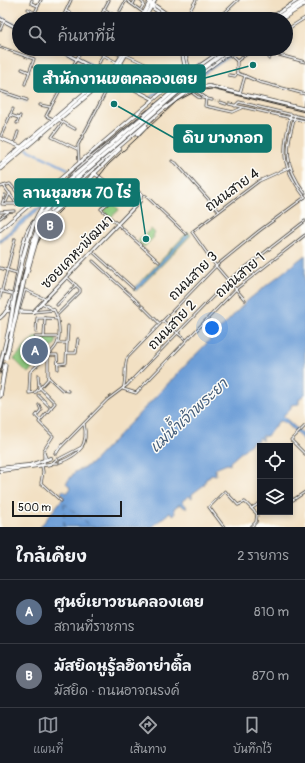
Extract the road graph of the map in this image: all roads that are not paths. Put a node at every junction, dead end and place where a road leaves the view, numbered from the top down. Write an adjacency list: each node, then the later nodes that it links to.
1 (32, 0): 16 (street)
2 (36, 0): 12 (street)
3 (71, 0): 21 (street)
4 (109, 0): 17 (street)
5 (126, 0): 14 (street); 27 (street)
6 (136, 0): 14 (street)
7 (140, 0): 18 (street)
8 (196, 0): 22 (street)
9 (238, 0): 31 (street)
10 (298, 0): 32 (street)
11 (305, 0): 33 (highway)
12 (40, 1): 16 (street)
13 (151, 2): 19 (street); 28 (main road); 30 (street)
14 (133, 4): 18 (street)
15 (305, 4): 34 (highway)
16 (38, 6): 24 (street)
17 (104, 9): 25 (street); 26 (street)
18 (141, 9): 28 (street)
19 (154, 9): 28 (main road); 29 (street)
20 (28, 10): 23 (street)
21 (66, 11)
22 (189, 11)
23 (33, 12)
24 (35, 12)
25 (102, 12)
26 (109, 12)
27 (120, 12)
28 (146, 12)
29 (159, 12)
30 (165, 12)
31 (225, 12)
32 (280, 12)
33 (287, 12)
34 (292, 12)
35 (305, 18): 39 (street)
36 (0, 19): 37 (street)
37 (4, 21): 38 (street); 40 (street)
38 (12, 25)
39 (293, 26)
40 (0, 30)
41 (0, 47): 42 (street)
42 (12, 51)
43 (26, 56): 68 (street)
44 (70, 56): 59 (street)
45 (78, 56): 59 (street)
46 (102, 56): 67 (street)
47 (105, 56): 63 (street)
48 (122, 56): 63 (main road)
49 (125, 56): 72 (main road)
50 (128, 56): 64 (street)
51 (184, 56): 69 (street)
52 (214, 56): 69 (street)
53 (220, 56): 121 (highway, bridge)
54 (225, 56): 151 (highway, bridge)
55 (232, 56): 61 (street, bridge)
56 (244, 56): 61 (street)
57 (271, 56): 60 (street)
58 (280, 56): 62 (street)
59 (76, 59): 67 (street); 75 (street)
60 (269, 59)
61 (237, 61): 70 (street)
62 (305, 62)
63 (118, 63): 72 (main road)
64 (147, 65)
65 (39, 67): 75 (street)
66 (22, 69): 68 (street)
67 (96, 69): 72 (street)
68 (29, 72): 76 (street)
69 (188, 73): 78 (street, bridge); 83 (street)
70 (237, 73): 71 (street); 73 (street)
71 (230, 75)
72 (110, 76): 83 (street); 101 (main road); 104 (main road); 112 (street)
73 (245, 76): 80 (street); 81 (street)
74 (38, 79): 77 (street)
75 (63, 83): 77 (street)
76 (25, 84)
77 (60, 88): 92 (street)
78 (191, 89): 80 (street); 82 (street); 82 (street); 93 (street)
79 (0, 91): 84 (street)
80 (240, 93): 95 (street)
81 (305, 94)
82 (206, 98): 85 (street); 94 (street)
83 (153, 99): 114 (street)
84 (27, 100)
85 (212, 100)
86 (220, 102): 89 (street)
87 (305, 102): 95 (street)
88 (40, 104): 92 (street)
89 (226, 104)
90 (229, 104): 91 (street)
91 (235, 106): 94 (street); 97 (street)
92 (50, 107): 101 (street)
93 (163, 108): 119 (street); 119 (street); 121 (highway, bridge)
94 (242, 108): 100 (street)
95 (304, 108)
96 (13, 109): 98 (street)
97 (291, 114): 99 (street); 100 (street)
98 (10, 115): 106 (street); 109 (street)
99 (295, 116): 102 (street); 103 (street)
100 (290, 118): 102 (street); 117 (street)
101 (54, 119): 104 (main road); 111 (main road)
102 (294, 119): 103 (street); 116 (street)
103 (305, 119)
104 (59, 120): 105 (street); 118 (main road)
105 (63, 122): 107 (street); 112 (street)
106 (18, 123)
107 (76, 129)
108 (18, 132): 110 (street)
109 (0, 138): 110 (street)
110 (14, 144): 111 (street)
111 (21, 147): 115 (main road)
112 (77, 149): 114 (street)
113 (172, 161): 134 (street)
114 (79, 162): 130 (street)
115 (0, 166)
116 (290, 167): 117 (street, ถนนสาย 4); 125 (street)
117 (287, 168): 128 (street); 134 (street, ถนนสาย 4)
118 (0, 169)
119 (93, 172): 123 (street); 148 (street); 151 (highway, bridge)
120 (4, 186): 122 (street); 124 (street); 130 (street)
121 (62, 186): 177 (highway, bridge)
122 (0, 187)
123 (116, 190): 127 (street); 137 (street)
124 (10, 193): 129 (street); 129 (street)
125 (305, 193)
126 (5, 195): 129 (street)
127 (141, 195): 137 (street, ซอยเคหะพัฒนา); 139 (street)
128 (305, 197): 145 (street, ถนนสาย 3)
129 (5, 204)
130 (28, 206): 138 (street)
131 (8, 211): 132 (street); 133 (street); 135 (street)
132 (14, 211)
133 (0, 212)
134 (219, 212): 145 (street, ถนนสาย 4)
135 (0, 218)
136 (305, 221): 150 (street, ถนนสาย 2)
137 (118, 224): 142 (street, ซอยเคหะพัฒนา); 144 (street)
138 (0, 230)
139 (186, 234)
140 (305, 236): 154 (street, ถนนสาย 1)
141 (15, 239): 147 (street)
142 (92, 251): 149 (street, ซอยเคหะพัฒนา); 153 (street)
143 (93, 261): 161 (street)
144 (159, 262)
145 (216, 266): 150 (street); 174 (street, ถนนสาย 3)
146 (0, 268): 147 (street)
147 (7, 270): 148 (street); 155 (street)
148 (18, 273): 156 (street); 165 (street)
149 (67, 277): 152 (street); 158 (street, ซอยเคหะพัฒนา)
150 (228, 281): 154 (street); 179 (street, ถนนสาย 2)
151 (22, 283): 190 (highway, bridge)
152 (76, 285): 162 (street); 169 (street)
153 (132, 288)
154 (236, 289): 159 (street); 184 (street, ถนนสาย 1)
155 (1, 291): 156 (street); 157 (street)
156 (12, 294): 165 (street)
157 (0, 298)
158 (46, 299): 160 (street, ซอยเคหะพัฒนา); 166 (street)
159 (245, 300)
160 (42, 303): 164 (street); 167 (street, ซอยเคหะพัฒนา)
161 (140, 304)
162 (57, 305)
163 (142, 306): 175 (street)
164 (54, 310): 168 (street); 169 (street)
165 (8, 311): 166 (street); 172 (street)
166 (18, 312): 167 (street)
167 (33, 312): 168 (street)
168 (41, 312): 170 (street)
169 (57, 315): 173 (street)
170 (41, 318): 171 (street); 178 (street)
171 (45, 318): 173 (street); 181 (street)
172 (0, 319)
173 (58, 319): 182 (street)
174 (163, 321): 175 (street, ถนนสาย 3); 179 (street)
175 (160, 324): 198 (street, ถนนสาย 3)
176 (68, 326): 186 (street)
177 (9, 330): 189 (highway); 192 (highway)
178 (36, 332)
179 (178, 333): 184 (street); 198 (street, ถนนสาย 2)
180 (35, 337): 181 (street)
181 (44, 337): 182 (street)
182 (58, 337): 185 (street)
183 (78, 339): 187 (street)
184 (186, 341): 198 (street, ถนนสาย 1)
185 (58, 343): 186 (street); 188 (street)
186 (67, 343): 187 (street)
187 (67, 353): 191 (street)
188 (48, 354): 191 (street); 195 (street); 197 (street)
189 (0, 357)
190 (5, 364): 196 (highway); 201 (highway)
191 (58, 364): 193 (street)
192 (0, 367)
193 (58, 369)
194 (38, 375): 197 (street)
195 (48, 377): 197 (street); 199 (street)
196 (0, 385)
197 (40, 388): 203 (street)
198 (123, 389): 205 (street, ถนนสาย 2)
199 (68, 391)
200 (38, 395): 203 (street)
201 (0, 396)
202 (39, 405): 204 (street)
203 (51, 408): 204 (street)
204 (40, 420): 208 (street)
205 (84, 423): 207 (street); 210 (street, ถนนสาย 2)
206 (305, 426): 209 (street)
207 (84, 446): 212 (street); 212 (street)
208 (44, 453): 210 (street); 211 (street)
209 (305, 454)
210 (50, 459): 211 (street)
211 (44, 461): 213 (street); 214 (street)
212 (52, 464): 213 (street)
213 (43, 466): 214 (street); 217 (street)
214 (0, 469)
215 (305, 492): 216 (street)
216 (293, 500)
217 (61, 501)
218 (257, 505): 219 (street)
219 (252, 508): 220 (street); 221 (street)
220 (224, 527)
221 (251, 527)

